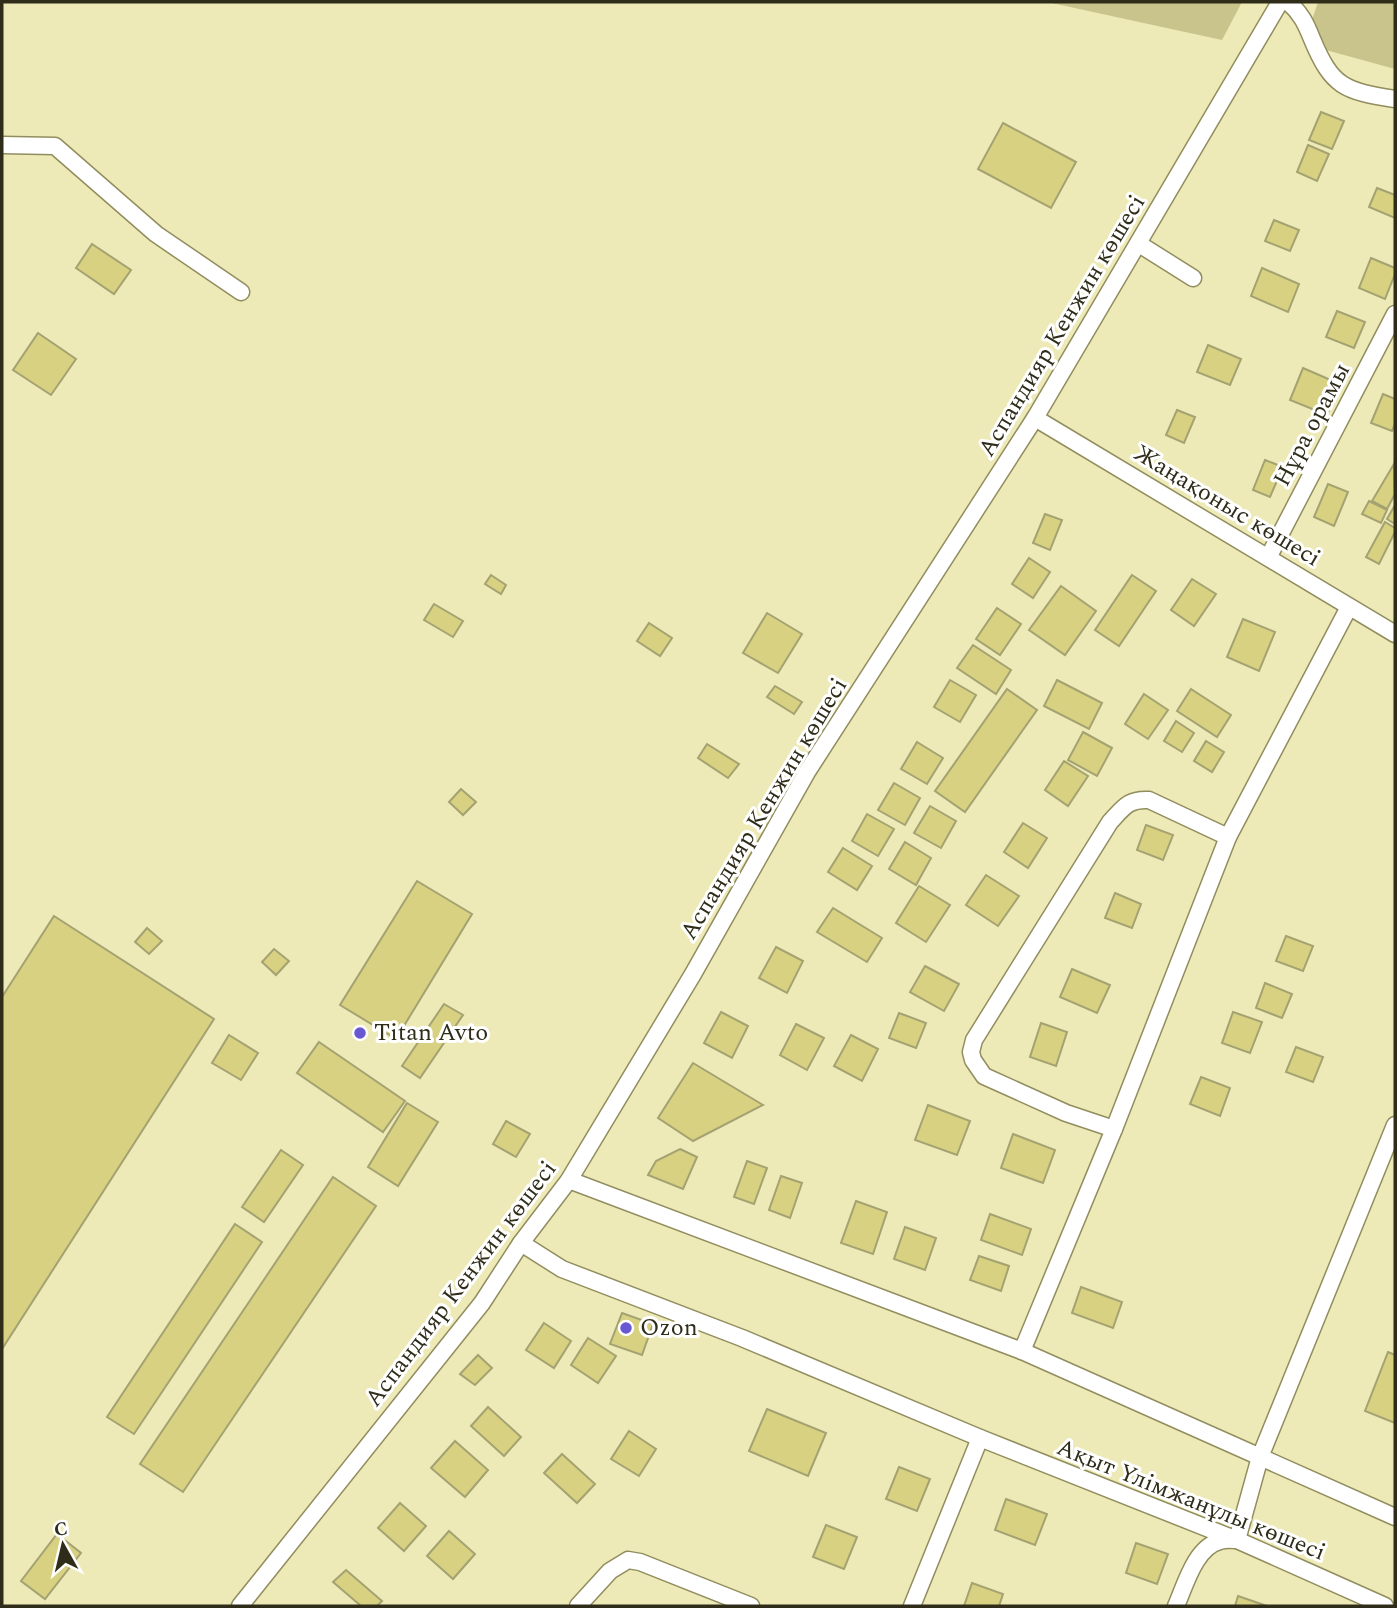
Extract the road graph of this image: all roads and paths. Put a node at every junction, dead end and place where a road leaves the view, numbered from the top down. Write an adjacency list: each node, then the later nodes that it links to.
1 (1280, 2): 5 (street, Аспандияр Кенжин көшесі)
2 (1288, 2): 3 (street)
3 (1395, 99)
4 (2, 145): 7 (street)
5 (1139, 244): 6 (street); 9 (street, Аспандияр Кенжин көшесі)
6 (1193, 278)
7 (241, 292)
8 (1395, 314): 10 (street, Нұра орамы)
9 (1035, 418): 10 (street, Жаңақоныс көшесі); 16 (street, Аспандияр Кенжин көшесі)
10 (1269, 556): 11 (street, Жаңақоныс көшесі)
11 (1349, 607): 12 (street, Жаңақоныс көшесі); 13 (street)
12 (1395, 634)
13 (1228, 837): 15 (street); 15 (street)
14 (1395, 1125): 20 (street)
15 (1114, 1129): 18 (street)
16 (569, 1180): 17 (street, Аспандияр Кенжин көшесі); 18 (street)
17 (521, 1243): 19 (street, Ақыт Үлімжанұлы көшесі); 23 (street, Аспандияр Кенжин көшесі)
18 (1022, 1351): 20 (street)
19 (980, 1438): 22 (street, Ақыт Үлімжанұлы көшесі); 26 (street)
20 (1260, 1457): 21 (street); 22 (street)
21 (1395, 1517)
22 (1237, 1540): 27 (street); 28 (street, Ақыт Үлімжанұлы көшесі)
23 (240, 1606)
24 (578, 1606): 25 (street)
25 (751, 1606)
26 (912, 1606)
27 (1176, 1606)
28 (1385, 1606)

